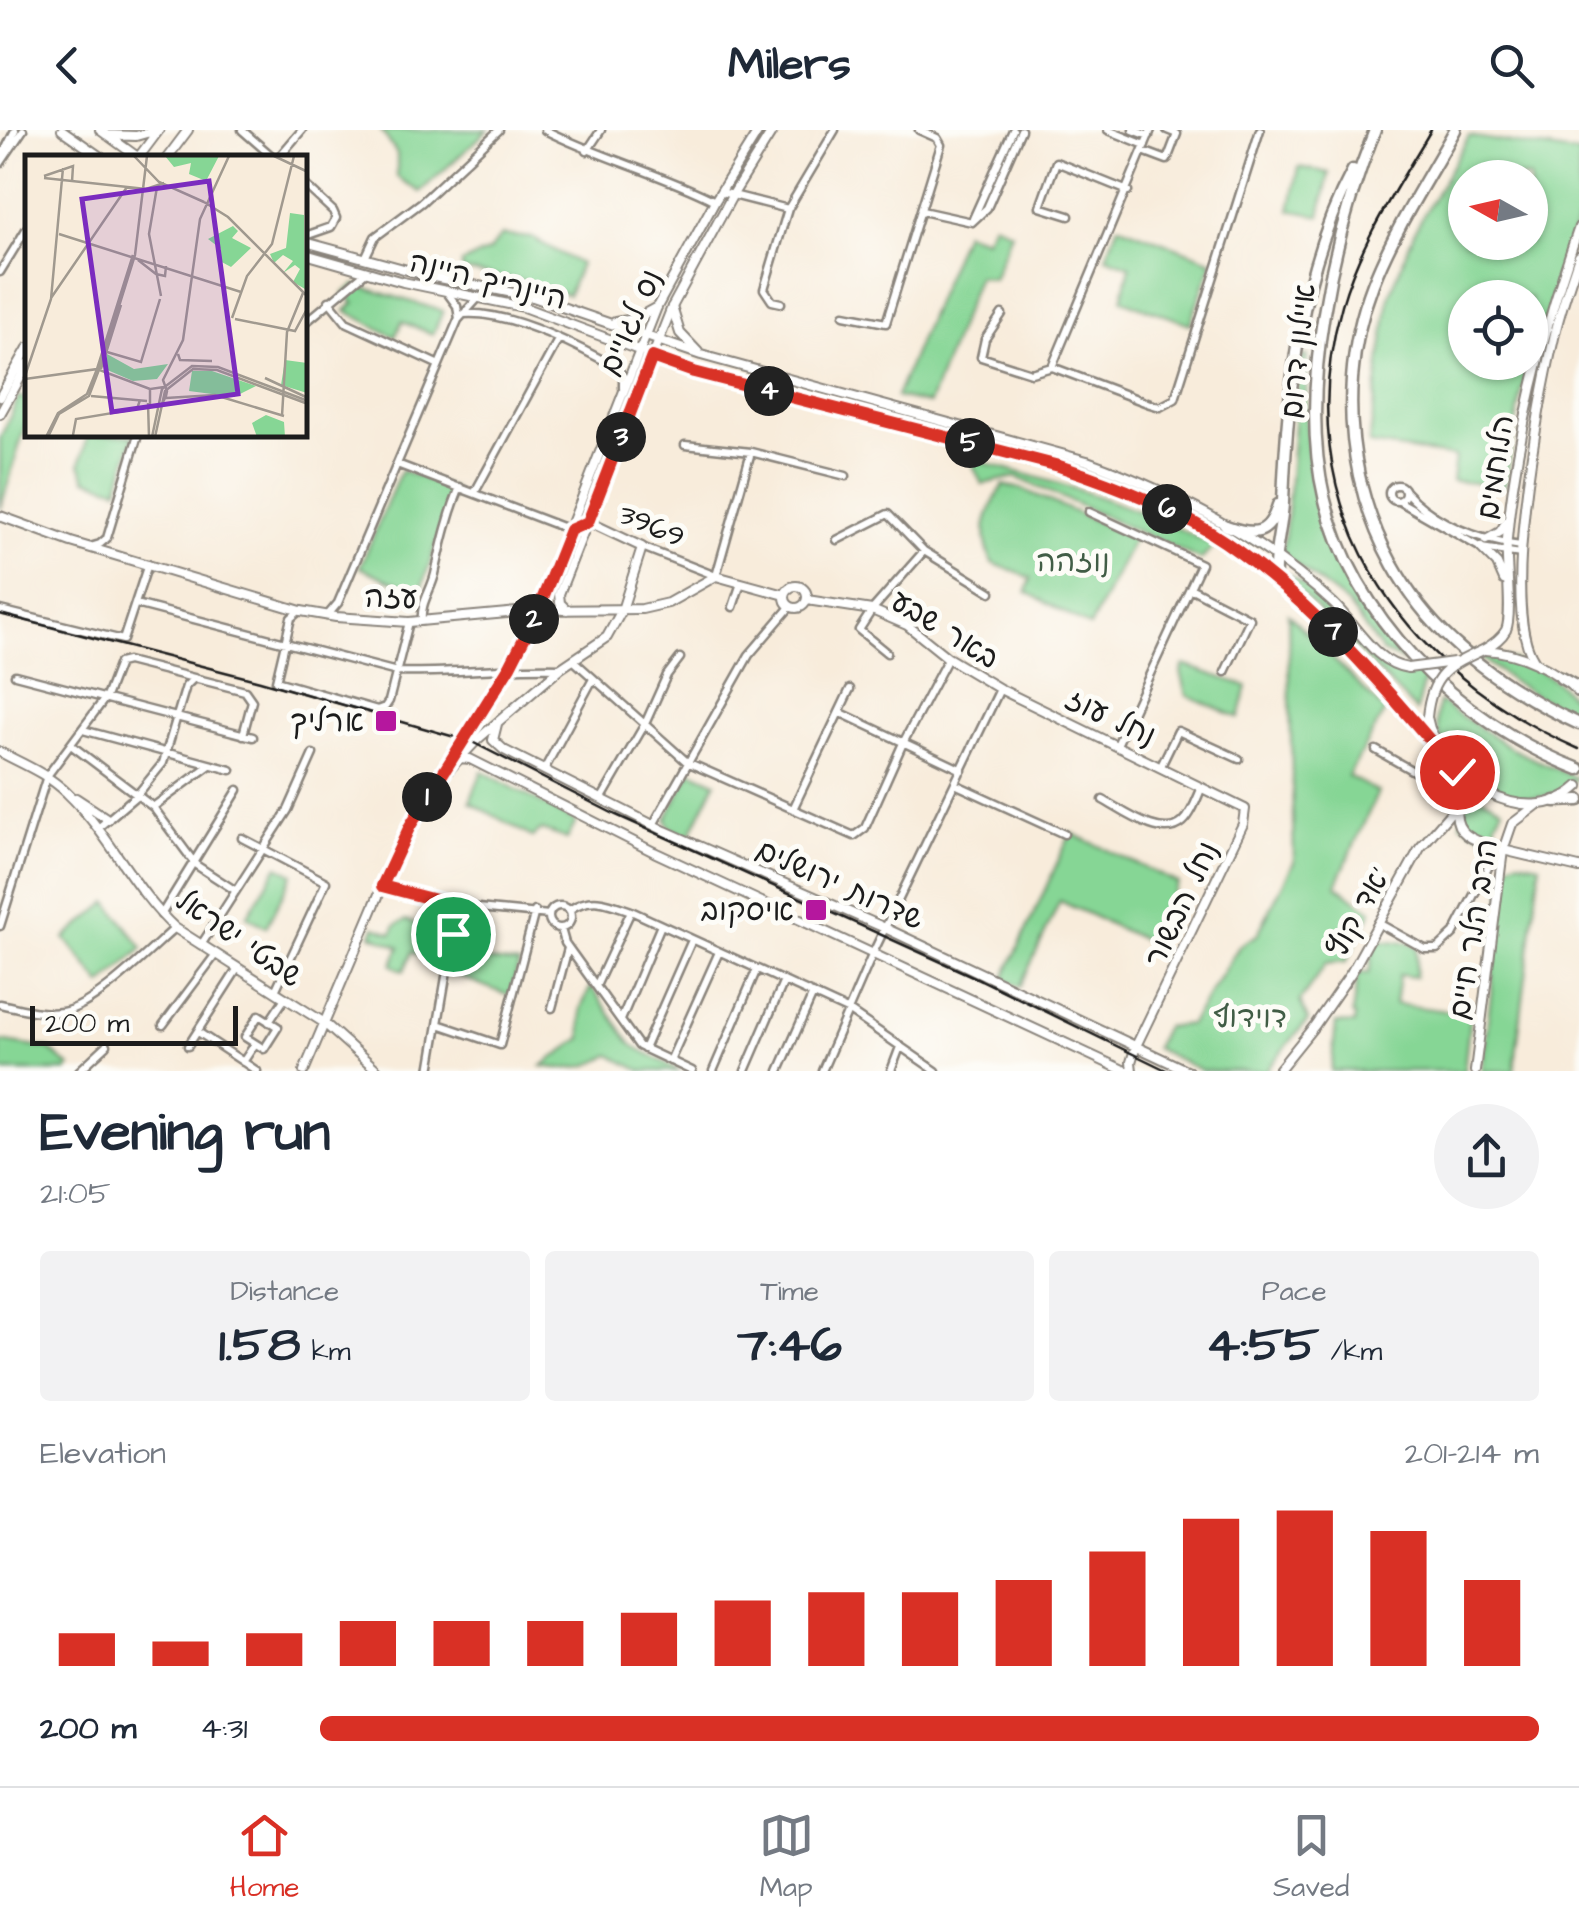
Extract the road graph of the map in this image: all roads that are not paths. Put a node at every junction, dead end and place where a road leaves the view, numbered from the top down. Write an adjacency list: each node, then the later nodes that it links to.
1 (15, 130): 32 (street)
2 (24, 130): 32 (street)
3 (62, 130): 27 (street)
4 (158, 130): 23 (street); 29 (street)
5 (188, 130): 26 (street)
6 (242, 130): 30 (street)
7 (302, 130): 31 (street)
8 (499, 130): 47 (street)
9 (545, 130): 25 (street)
10 (602, 130): 25 (street)
11 (759, 130): 36 (street, נס לגויים)
12 (773, 130): 35 (street, נס לגויים)
13 (835, 130): 37 (street)
14 (919, 130): 38 (street)
15 (1013, 130): 40 (street)
16 (1021, 130): 40 (street)
17 (1108, 130): 24 (street)
18 (1133, 130): 24 (street)
19 (1167, 130): 24 (street)
20 (1260, 130): 69 (street)
21 (1455, 130): 147 (highway)
22 (1374, 132): 79 (highway); 164 (highway, איילון דרום)
23 (104, 133): 28 (street)
24 (1147, 140): 34 (street)
25 (587, 152): 36 (street)
26 (171, 154)
27 (98, 155)
28 (135, 155)
29 (139, 155)
30 (272, 155)
31 (279, 155)
32 (0, 163)
33 (308, 188): 43 (street)
34 (1128, 191): 39 (street); 69 (street)
35 (732, 196): 36 (street); 37 (street); 55 (street, נס לגויים)
36 (718, 197): 54 (street, נס לגויים)
37 (788, 209): 53 (street)
38 (922, 211): 40 (street); 57 (street)
39 (1069, 216)
40 (972, 222)
41 (1579, 227): 85 (street, הלוחמים)
42 (25, 231): 48 (street)
43 (308, 238)
44 (308, 240): 47 (street, היינריך היינה)
45 (308, 255): 49 (street, היינריך היינה)
46 (1579, 256): 96 (street, הלוחמים)
47 (365, 258): 60 (street, היינריך היינה)
48 (0, 272)
49 (366, 272): 50 (street, היינריך היינה); 52 (street)
50 (446, 291): 51 (street, היינריך היינה); 58 (street)
51 (479, 297): 58 (street); 64 (street, היינריך היינה)
52 (330, 301): 59 (street); 68 (street)
53 (781, 303)
54 (657, 307): 60 (street); 61 (street, נס לגויים)
55 (672, 307): 63 (street, נס לגויים); 66 (street)
56 (1002, 314): 69 (street)
57 (844, 315)
58 (460, 317): 62 (street); 68 (street)
59 (308, 320)
60 (610, 322): 61 (street, היינריך היינה)
61 (644, 336): 63 (street, היינריך היינה); 64 (street, נס לגויים)
62 (559, 340): 71 (street); 82 (street)
63 (658, 341): 66 (street, היינריך היינה); 67 (street, נס לגויים)
64 (638, 352): 67 (street, היינריך היינה); 71 (street, נס לגויים)
65 (25, 353): 72 (street)
66 (701, 356): 88 (street, היינריך היינה)
67 (652, 357): 87 (street, נס לגויים); 102 (street, היינריך היינה)
68 (439, 366): 77 (street)
69 (1052, 367)
70 (25, 369): 73 (street)
71 (623, 393): 89 (street, נס לגויים)
72 (0, 397)
73 (0, 414)
74 (137, 438): 90 (street)
75 (685, 444): 76 (street)
76 (751, 452): 78 (street); 101 (street)
77 (397, 464): 80 (street); 110 (street)
78 (846, 476)
79 (1283, 479): 88 (highway); 99 (highway)
80 (460, 487): 82 (street); 122 (street)
81 (1405, 491): 83 (street); 83 (street); 92 (street)
82 (475, 492): 89 (street)
83 (1399, 501): 92 (street)
84 (1089, 512): 105 (street)
85 (1510, 512): 92 (street); 95 (street, הלוחמים)
86 (0, 516): 94 (street, עזה)
87 (588, 522): 89 (street, 3969); 93 (street, 3969); 118 (street, נס לגויים)
88 (1226, 526): 99 (street, היינריך היינה)
89 (570, 530): 114 (street, נס לגויים)
90 (107, 538): 94 (street); 98 (street)
91 (838, 540): 97 (street)
92 (1484, 544): 95 (street); 104 (street)
93 (642, 546): 101 (street, 3969); 115 (street)
94 (90, 547): 98 (street, עזה)
95 (1507, 549): 96 (street); 104 (street, הלוחמים)
96 (1521, 550): 130 (street, הלוחמים)
97 (924, 551): 106 (street); 116 (street)
98 (116, 555): 100 (street, עזה)
99 (1274, 558): 102 (highway); 129 (street, היינריך היינה, bridge)
100 (148, 564): 109 (street); 117 (street, עזה)
101 (716, 576): 103 (street); 115 (street, עזה)
102 (1274, 579): 156 (street, היינריך היינה)
103 (741, 584): 107 (street); 111 (street)
104 (1506, 587): 124 (street, הלוחמים)
105 (1190, 588): 134 (street); 153 (street)
106 (992, 592)
107 (784, 595): 108 (street); 112 (street)
108 (806, 600): 112 (street); 116 (street, באר שבע)
109 (136, 604): 113 (street); 123 (street)
110 (338, 604): 119 (street); 120 (street)
111 (734, 607)
112 (790, 607): 161 (street)
113 (0, 610)
114 (538, 610): 118 (street, עזה); 122 (street, עזה); 131 (street, נס לגויים)
115 (622, 610): 118 (street, עזה); 128 (street)
116 (872, 610): 125 (street); 127 (street, באר שבע)
117 (301, 611): 119 (street, עזה); 123 (street)
118 (571, 612)
119 (326, 616): 120 (street, עזה)
120 (346, 618): 121 (street, עזה)
121 (409, 622): 122 (street, עזה); 133 (street)
122 (422, 622)
123 (284, 643): 133 (street); 133 (street)
124 (1488, 649): 129 (street, היינריך היינה, bridge); 130 (street)
125 (888, 654)
126 (680, 658): 146 (street)
127 (948, 658): 140 (street, באר שבע); 151 (street)
128 (573, 660): 132 (street); 138 (street)
129 (1454, 662): 156 (street, bridge)
130 (1538, 665): 137 (street)
131 (510, 666): 132 (street); 133 (street); 159 (street, נס לגויים)
132 (561, 668): 145 (street)
133 (397, 672)
134 (1225, 672)
135 (15, 675): 142 (street)
136 (195, 678): 142 (street); 144 (street); 149 (street)
137 (1561, 678): 141 (highway)
138 (592, 679): 146 (street); 166 (street)
139 (850, 689): 143 (street)
140 (1000, 689): 153 (street, נחל עוז); 167 (street)
141 (1579, 690)
142 (106, 697): 144 (street); 148 (street)
143 (839, 712): 151 (street); 182 (street)
144 (178, 718): 149 (street); 157 (street)
145 (496, 724): 159 (street); 166 (street, שדרות ירושלים)
146 (645, 724): 161 (street); 176 (street)
147 (1579, 724)
148 (82, 730): 152 (street); 157 (street)
149 (243, 735): 150 (street)
150 (253, 737)
151 (903, 743): 167 (street); 182 (street)
152 (71, 745): 169 (street); 175 (street)
153 (1117, 745): 163 (street, נחל עוז)
154 (1376, 750): 179 (street)
155 (0, 752): 169 (street, שבטי ישראל)
156 (1440, 752): 168 (street, היינריך היינה)
157 (168, 754): 162 (street); 175 (street)
158 (314, 754): 189 (street)
159 (456, 756): 194 (street); 213 (street, שדרות ירושלים)
160 (1238, 759): 163 (street)
161 (686, 762): 182 (street); 185 (street)
162 (210, 764): 165 (street); 181 (street)
163 (1160, 766): 171 (street, נחל עוז)
164 (1579, 769)
165 (232, 770)
166 (544, 770): 176 (street, שדרות ירושלים)
167 (962, 770): 170 (street)
168 (1457, 772): 179 (street); 180 (street)
169 (47, 776): 174 (street, שבטי ישראל); 204 (street)
170 (956, 784): 187 (street); 206 (street)
171 (1203, 786): 177 (street); 183 (street, נחל עוז)
172 (238, 790): 191 (street)
173 (1578, 792): 178 (highway)
174 (68, 793): 184 (street); 186 (street, שבטי ישראל)
175 (137, 795): 181 (street); 184 (street)
176 (602, 798): 185 (street, שדרות ירושלים)
177 (1103, 800)
178 (1555, 801): 180 (street)
179 (1458, 802): 190 (street); 202 (street, אד קוץ')
180 (1537, 806): 190 (street, הרב הלר חיים)
181 (153, 807): 191 (street)
182 (793, 809)
183 (1246, 811): 226 (street, נחל הבשור)
184 (108, 819): 186 (street)
185 (653, 825): 206 (street, שדרות ירושלים)
186 (98, 828): 200 (street, שבטי ישראל)
187 (1064, 834)
188 (242, 838): 189 (street)
189 (262, 850): 195 (street); 220 (street)
190 (1503, 850): 193 (street); 259 (street, הרב הלר חיים)
191 (193, 861): 195 (street); 200 (street)
192 (1491, 862): 211 (street)
193 (1577, 866)
194 (382, 886): 196 (street); 229 (street)
195 (236, 890): 209 (street)
196 (458, 906): 199 (street); 230 (street)
197 (569, 910): 198 (street); 201 (street); 207 (street)
198 (631, 910): 203 (street); 219 (street)
199 (535, 912): 201 (street); 230 (street)
200 (161, 914): 205 (street, שבטי ישראל)
201 (549, 915): 207 (street)
202 (1378, 923): 211 (street); 258 (street, אד קוץ')
203 (661, 925): 208 (street); 227 (street)
204 (0, 926)
205 (176, 928): 209 (street, שבטי ישראל); 223 (street)
206 (885, 928): 213 (street); 238 (street, שדרות ירושלים)
207 (561, 929): 210 (street)
208 (692, 940): 212 (street); 240 (street)
209 (201, 944): 214 (street, שבטי ישראל)
210 (569, 947): 219 (street); 224 (street)
211 (1437, 949): 215 (street)
212 (719, 952): 217 (street); 242 (street)
213 (873, 953): 225 (street); 256 (street, שדרות ירושלים)
214 (216, 954): 216 (street, שבטי ישראל); 231 (street)
215 (1446, 956)
216 (238, 968): 220 (street, שבטי ישראל); 232 (street)
217 (757, 969): 218 (street); 250 (street)
218 (784, 980): 221 (street); 251 (street)
219 (596, 986): 227 (street)
220 (275, 992): 222 (street, שבטי ישראל)
221 (814, 994): 225 (street); 252 (street)
222 (286, 998): 228 (street); 229 (street, שבטי ישראל)
223 (0, 1004)
224 (552, 1008)
225 (849, 1011): 239 (street); 253 (street)
226 (1153, 1015): 238 (street, נחל הבשור); 241 (street)
227 (621, 1020): 240 (street)
228 (270, 1022): 235 (street); 235 (street)
229 (323, 1022): 233 (street, שבטי ישראל); 234 (street)
230 (438, 1024): 248 (street)
231 (163, 1025)
232 (198, 1032): 237 (street); 243 (street)
233 (334, 1033): 234 (street); 247 (street, שבטי ישראל)
234 (317, 1037): 246 (street)
235 (255, 1044): 243 (street)
236 (107, 1045): 244 (street)
237 (188, 1046)
238 (1136, 1046): 241 (street, שדרות ירושלים); 256 (street, נחל הבשור)
239 (900, 1047): 254 (street); 255 (street)
240 (644, 1049): 242 (street)
241 (1158, 1057): 257 (street, שדרות ירושלים)
242 (670, 1060): 249 (street)
243 (243, 1062): 245 (street)
244 (79, 1071)
245 (256, 1071)
246 (304, 1071)
247 (378, 1071)
248 (430, 1071)
249 (692, 1071)
250 (713, 1071)
251 (745, 1071)
252 (779, 1071)
253 (822, 1071)
254 (891, 1071)
255 (936, 1071)
256 (1128, 1071)
257 (1188, 1071)
258 (1278, 1071)
259 (1475, 1071)

